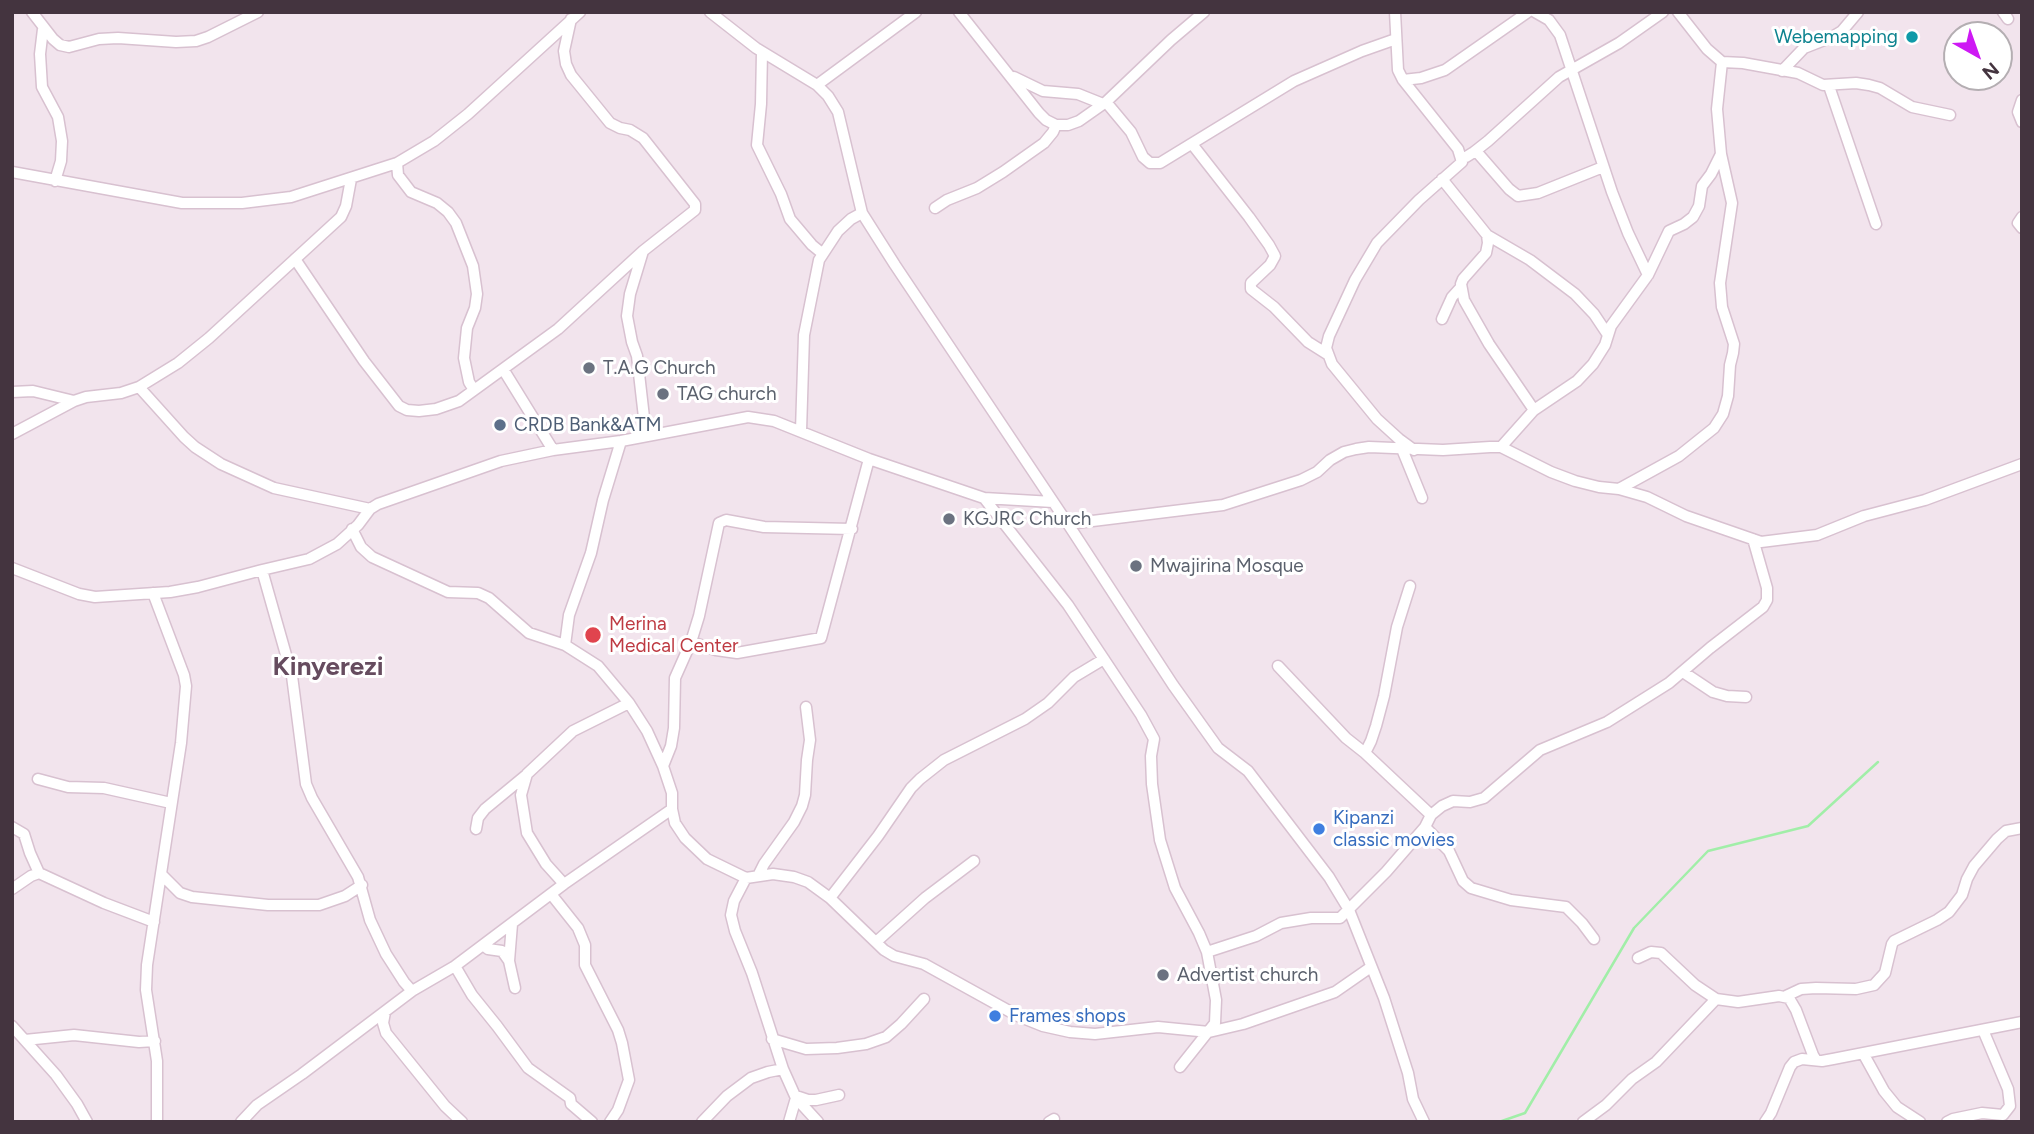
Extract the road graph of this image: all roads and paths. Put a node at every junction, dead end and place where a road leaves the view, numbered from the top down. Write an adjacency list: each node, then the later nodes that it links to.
1 (32, 12): 14 (street)
2 (258, 12): 14 (street)
3 (710, 12): 16 (street)
4 (916, 12): 22 (street)
5 (959, 12): 20 (street)
6 (1205, 12): 25 (street)
7 (1395, 12): 15 (street)
8 (1528, 12): 21 (street)
9 (1535, 12): 18 (street)
10 (1663, 12): 18 (street)
11 (1678, 12): 17 (street)
12 (1858, 12): 19 (street)
13 (575, 16): 33 (street); 45 (street)
14 (43, 29): 38 (street)
15 (1396, 39): 21 (street); 29 (street)
16 (762, 52): 22 (street); 46 (street)
17 (1722, 62): 19 (street); 31 (street)
18 (1571, 70): 30 (street); 34 (street)
19 (1782, 71): 23 (street)
20 (1008, 74): 25 (street); 28 (street)
21 (1403, 80): 32 (street)
22 (817, 85): 40 (street)
23 (1829, 86): 26 (street); 42 (street)
24 (2022, 100): 27 (street)
25 (1105, 103): 28 (street); 29 (street)
26 (1950, 115)
27 (2022, 122)
28 (1056, 125): 39 (street)
29 (1192, 144): 52 (street)
30 (1476, 151): 32 (street); 34 (street)
31 (1721, 154): 48 (street); 68 (street)
32 (1462, 156): 37 (street)
33 (397, 163): 36 (street); 55 (street)
34 (1604, 167): 48 (street)
35 (12, 172): 38 (street)
36 (351, 179): 38 (street); 47 (street)
37 (1442, 179): 44 (street); 52 (street)
38 (55, 181)
39 (935, 208)
40 (862, 213): 46 (street); 71 (street)
41 (2022, 217): 43 (street)
42 (1876, 224)
43 (2022, 228)
44 (1487, 235): 49 (street); 51 (street)
45 (643, 251): 53 (street); 61 (street)
46 (823, 254): 59 (street)
47 (295, 259): 54 (street); 55 (street)
48 (1648, 275): 51 (street)
49 (1461, 288): 50 (street); 58 (street)
50 (1442, 319)
51 (1608, 335): 58 (street)
52 (1327, 354): 64 (street)
53 (503, 369): 55 (street); 65 (street)
54 (139, 387): 57 (street); 72 (street)
55 (474, 390)
56 (12, 392): 57 (street)
57 (74, 401): 60 (street)
58 (1534, 410): 63 (street)
59 (801, 431): 61 (street); 66 (street)
60 (12, 434)
61 (646, 435): 62 (street)
62 (621, 441): 65 (street); 82 (street)
63 (1501, 447): 64 (street); 68 (street)
64 (1408, 449): 70 (street); 73 (street)
65 (553, 450): 72 (street)
66 (869, 459): 69 (street); 75 (street)
67 (2022, 464): 76 (street)
68 (1619, 489): 76 (street)
69 (984, 498): 71 (street); 83 (street)
70 (1422, 498)
71 (1054, 502): 73 (street)
72 (370, 509): 74 (street)
73 (1068, 524): 110 (street)
74 (352, 529): 78 (street); 82 (street)
75 (852, 529): 81 (street); 81 (street)
76 (1753, 540): 85 (street)
77 (12, 569): 80 (street)
78 (261, 570): 80 (street); 106 (street)
79 (1410, 586): 89 (street)
80 (153, 593): 93 (street)
81 (691, 642): 90 (street)
82 (565, 645): 87 (street)
83 (1104, 659): 109 (street); 116 (street)
84 (1278, 666): 89 (street)
85 (1684, 672): 86 (street); 95 (street)
86 (1746, 697)
87 (629, 703): 90 (street); 91 (street)
88 (806, 707): 103 (street)
89 (1365, 753): 95 (street)
90 (663, 766): 94 (street)
91 (527, 774): 99 (street); 105 (street)
92 (38, 779): 93 (street)
93 (171, 803): 102 (street)
94 (672, 809): 104 (street); 105 (street)
95 (1431, 816): 97 (street)
96 (12, 827): 101 (street)
97 (1424, 827): 110 (street); 113 (street)
98 (2022, 828): 123 (street)
99 (476, 830)
100 (974, 861): 114 (street)
101 (39, 873): 107 (street); 111 (street)
102 (161, 874): 106 (street); 111 (street)
103 (758, 876): 104 (street); 109 (street)
104 (746, 878): 131 (street)
105 (564, 884): 108 (street)
106 (362, 885): 122 (street)
107 (12, 889)
108 (551, 894): 112 (street); 145 (street)
109 (830, 898): 114 (street)
110 (1349, 910): 116 (street); 120 (street)
111 (153, 922): 133 (street)
112 (512, 923): 115 (street); 118 (street)
113 (1594, 939)
114 (876, 942): 130 (street)
115 (483, 945): 118 (street); 119 (street)
116 (1207, 952): 130 (street)
117 (1638, 958): 125 (street)
118 (509, 961): 121 (street)
119 (455, 966): 122 (street); 144 (street)
120 (1371, 967): 130 (street); 149 (street)
121 (516, 988)
122 (412, 991): 126 (street)
123 (1786, 996): 125 (street); 135 (street)
124 (924, 999): 131 (street)
125 (1716, 999): 150 (street)
126 (385, 1012): 142 (street); 143 (street)
127 (2022, 1022): 129 (street)
128 (12, 1027): 132 (street)
129 (1983, 1030): 134 (street); 153 (street)
130 (1209, 1032): 136 (street)
131 (772, 1039): 137 (street)
132 (25, 1040): 133 (street); 140 (street)
133 (155, 1041): 141 (street)
134 (1863, 1053): 135 (street); 152 (street)
135 (1816, 1060): 151 (street)
136 (1180, 1067)
137 (783, 1069): 139 (street); 146 (street)
138 (839, 1095): 139 (street)
139 (796, 1097): 147 (street); 148 (street)
140 (88, 1122)
141 (157, 1122)
142 (241, 1122)
143 (462, 1122)
144 (593, 1122)
145 (610, 1122)
146 (702, 1122)
147 (789, 1122)
148 (818, 1122)
149 (1423, 1122)
150 (1583, 1122)
151 (1765, 1122)
152 (1920, 1122)
153 (1947, 1122)

